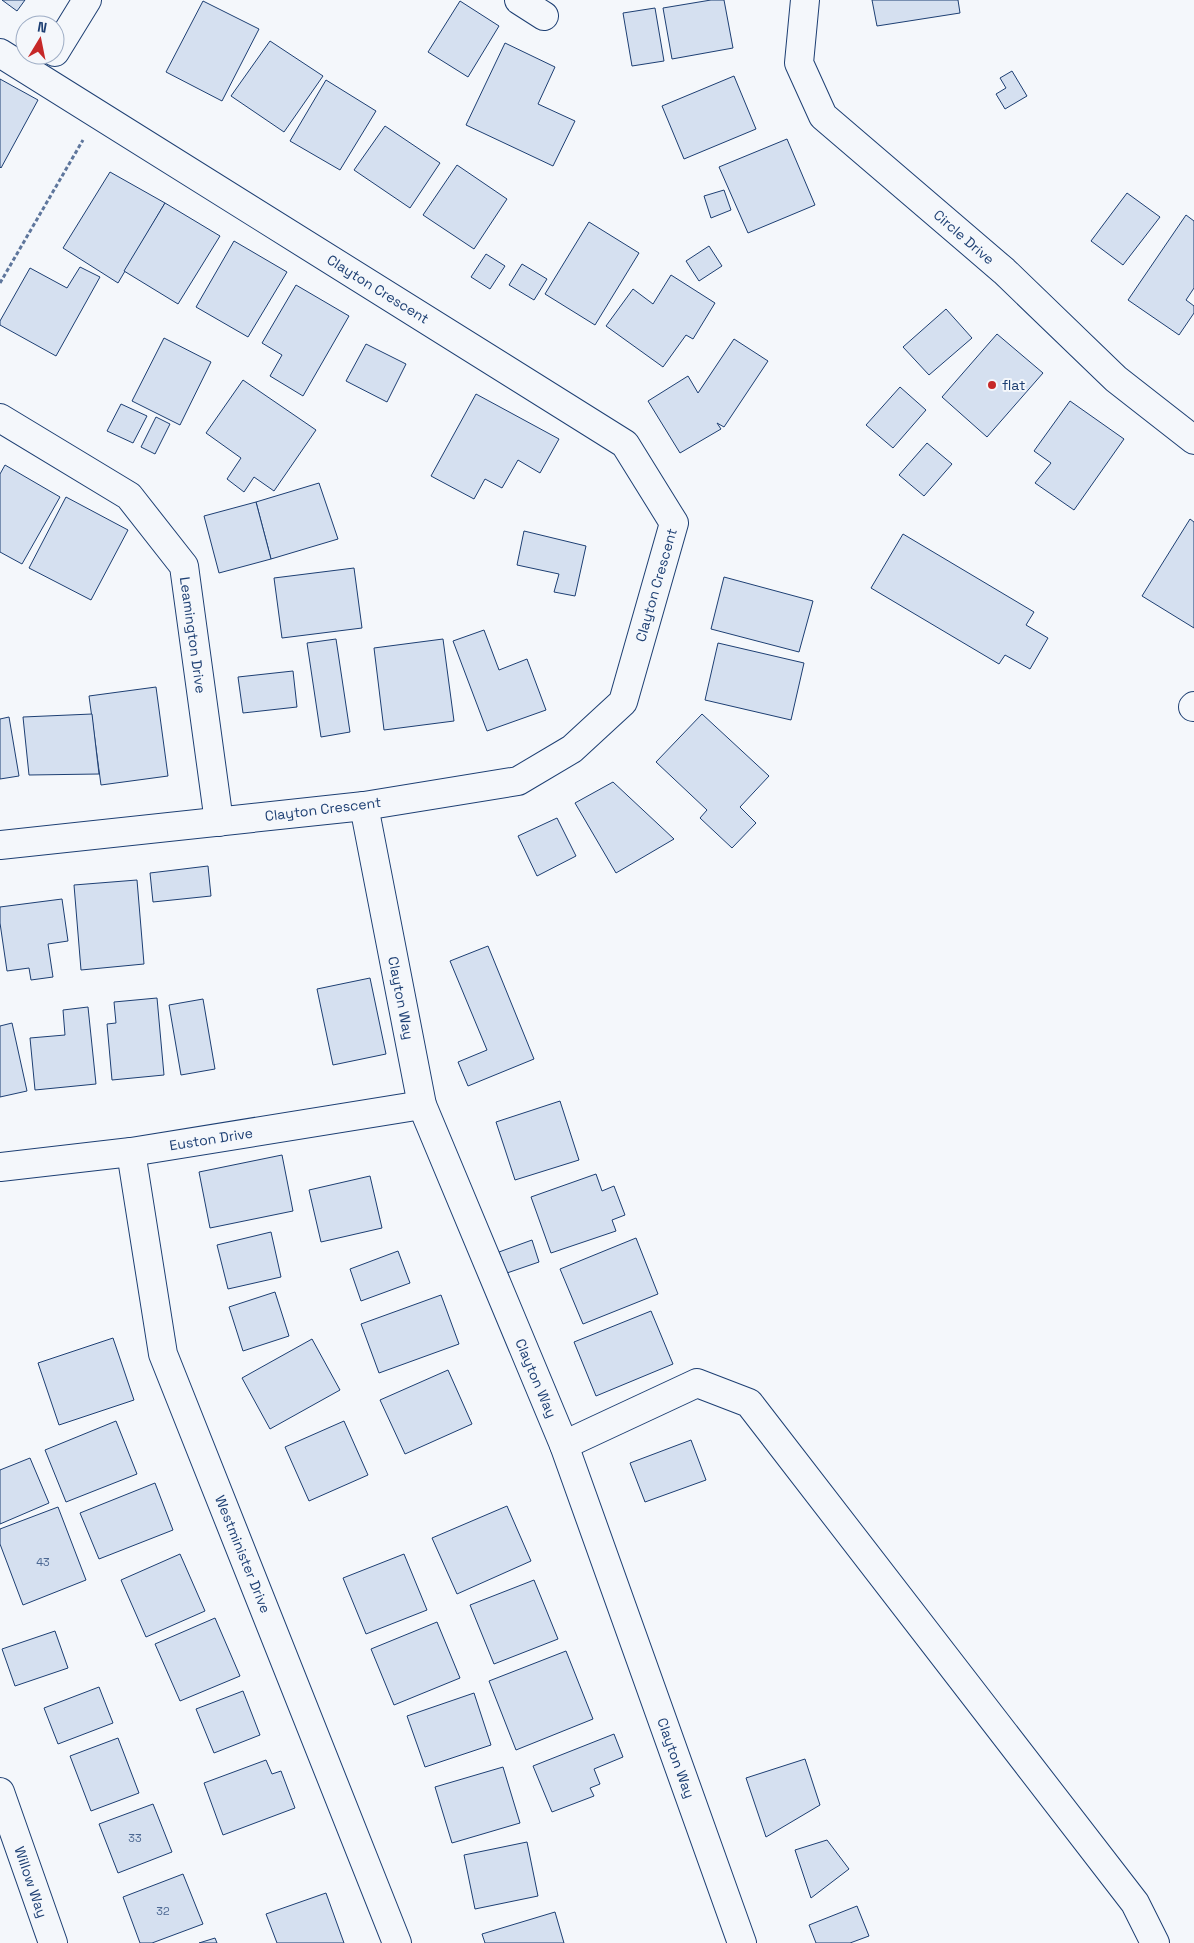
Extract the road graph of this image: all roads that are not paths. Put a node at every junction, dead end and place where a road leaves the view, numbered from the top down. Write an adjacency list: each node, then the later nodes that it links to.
1 (87, 0): 5 (street)
2 (519, 0): 4 (street)
3 (805, 0): 9 (street, Circle Drive)
4 (544, 16)
5 (65, 36)
6 (0, 53): 7 (street, Clayton Crescent)
7 (46, 66): 10 (street, Clayton Crescent)
8 (0, 418): 11 (street, Leamington Drive)
9 (1194, 440)
10 (364, 806): 11 (street, Clayton Crescent); 13 (street, Clayton Way)
11 (219, 822): 12 (street, Clayton Crescent)
12 (0, 845)
13 (422, 1105): 14 (street, Euston Drive); 16 (street, Clayton Way)
14 (131, 1152): 15 (street, Euston Drive); 19 (street, Westminister Drive)
15 (0, 1167)
16 (564, 1445): 20 (street, Clayton Way); 21 (street)
17 (0, 1792): 18 (street, Willow Way)
18 (53, 1943)
19 (398, 1943)
20 (742, 1943)
21 (1155, 1943)

